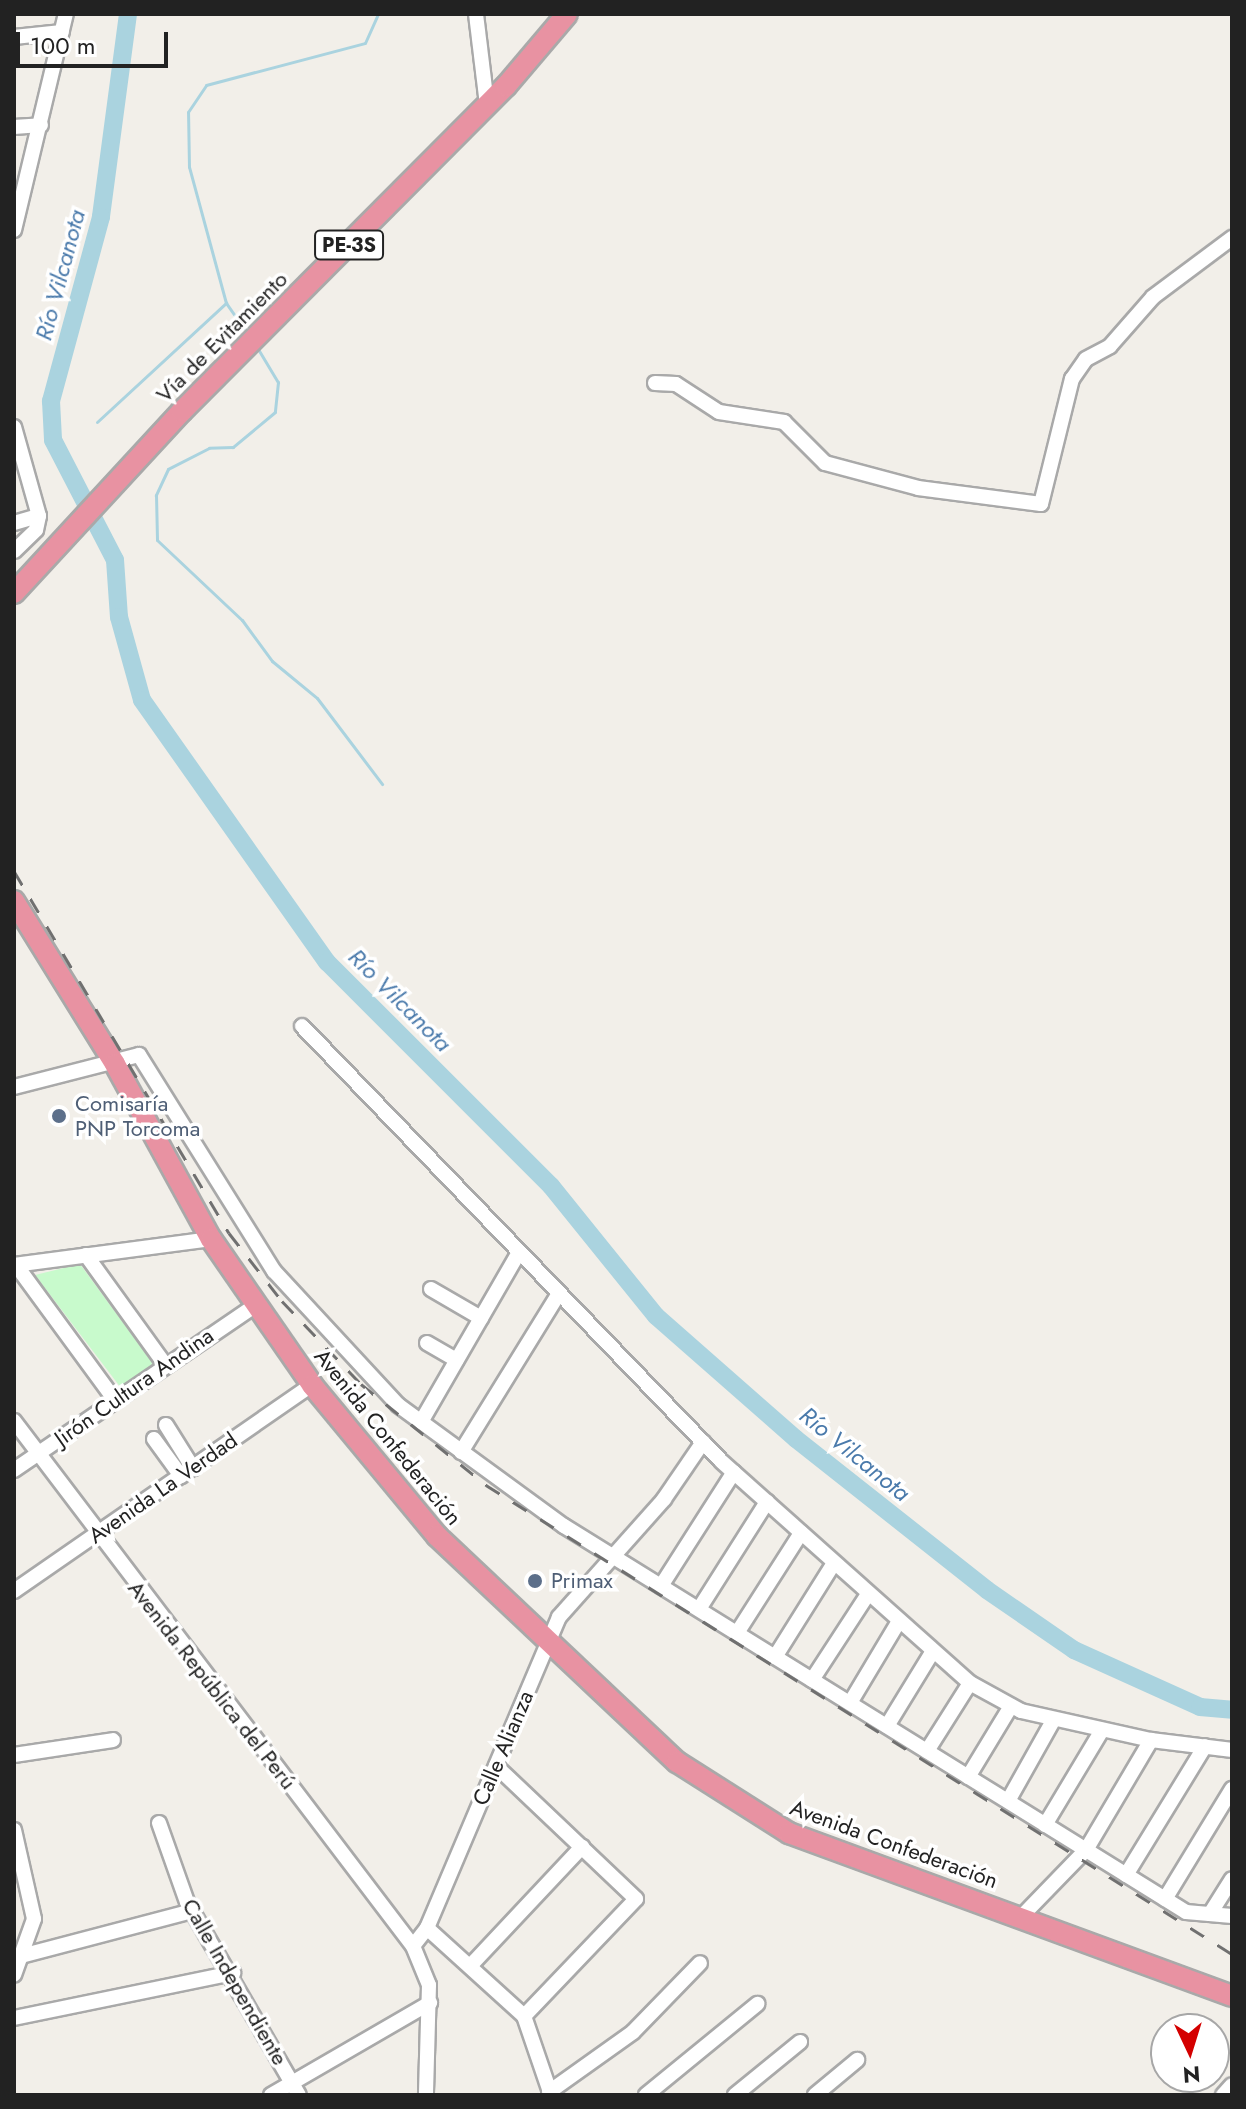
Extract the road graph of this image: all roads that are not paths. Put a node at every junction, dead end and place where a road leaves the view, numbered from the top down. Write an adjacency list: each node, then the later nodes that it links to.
1 (66, 14): 4 (street)
2 (476, 14): 6 (street)
3 (567, 14): 6 (highway, Vía de Evitamiento / PE-3S)
4 (62, 32): 5 (street); 7 (street)
5 (14, 37)
6 (487, 105): 17 (highway, Vía de Evitamiento / PE-3S)
7 (41, 125): 8 (street); 9 (street)
8 (14, 127)
9 (14, 230)
10 (1232, 238): 11 (street)
11 (655, 383)
12 (14, 427): 13 (street)
13 (18, 450): 14 (street)
14 (39, 516): 15 (street); 16 (street)
15 (14, 523)
16 (14, 551)
17 (14, 593)
18 (14, 901): 20 (highway, Avenida Confederación)
19 (302, 1026): 23 (street)
20 (115, 1064): 21 (street); 22 (highway, Avenida Confederación); 36 (street)
21 (14, 1087)
22 (211, 1239): 24 (street); 28 (highway, Avenida Confederación)
23 (518, 1254): 27 (street); 29 (street)
24 (86, 1255): 25 (street); 32 (street)
25 (15, 1265): 34 (street)
26 (431, 1289): 29 (street)
27 (558, 1295): 39 (street); 40 (street)
28 (256, 1305): 32 (street, Jirón Cultura Andina); 33 (highway, Avenida Confederación)
29 (481, 1318): 31 (street)
30 (427, 1343): 31 (street)
31 (457, 1360): 36 (street)
32 (164, 1363): 34 (street, Jirón Cultura Andina)
33 (312, 1385): 43 (street, Avenida La Verdad); 56 (highway, Avenida Confederación)
34 (114, 1399): 41 (street, Jirón Cultura Andina)
35 (14, 1421): 41 (street, Avenida República del Perú)
36 (421, 1422): 40 (street)
37 (166, 1425): 43 (street)
38 (154, 1439): 43 (street)
39 (703, 1442): 44 (street); 48 (street, Calle Alianza)
40 (461, 1452): 48 (street)
41 (38, 1453): 42 (street, Jirón Cultura Andina); 47 (street, Avenida República del Perú)
42 (14, 1470)
43 (187, 1472): 47 (street, Avenida La Verdad)
44 (734, 1472): 45 (street); 50 (street)
45 (767, 1502): 46 (street); 53 (street)
46 (801, 1533): 49 (street); 55 (street)
47 (96, 1535): 51 (street, Avenida La Verdad); 90 (street, Avenida República del Perú)
48 (615, 1556): 50 (street); 56 (street, Calle Alianza)
49 (834, 1563): 52 (street); 58 (street)
50 (661, 1586): 53 (street)
51 (14, 1591)
52 (868, 1594): 54 (street); 59 (street)
53 (699, 1609): 55 (street)
54 (899, 1621): 57 (street); 61 (street)
55 (737, 1633): 58 (street)
56 (548, 1640): 72 (street, Calle Alianza); 87 (highway, Avenida Confederación)
57 (933, 1651): 60 (street); 64 (street)
58 (775, 1657): 59 (street)
59 (812, 1680): 61 (street)
60 (970, 1683): 62 (street); 70 (street)
61 (850, 1703): 64 (street)
62 (1011, 1706): 63 (street); 73 (street)
63 (1054, 1719): 65 (street); 75 (street)
64 (887, 1726): 70 (street)
65 (1102, 1730): 67 (street); 77 (street)
66 (113, 1740): 71 (street)
67 (1151, 1740): 68 (street); 80 (street)
68 (1205, 1746): 69 (street); 82 (street)
69 (1232, 1750)
70 (927, 1751): 73 (street)
71 (14, 1755)
72 (496, 1766): 79 (street); 89 (street, Calle Alianza)
73 (968, 1777): 75 (street)
74 (1232, 1789): 84 (street)
75 (1008, 1801): 77 (street)
76 (159, 1823): 85 (street, Calle Independiente)
77 (1045, 1825): 80 (street)
78 (14, 1830): 81 (street)
79 (582, 1847): 93 (street); 99 (street)
80 (1086, 1850): 82 (street); 87 (street)
81 (20, 1872): 91 (street)
82 (1126, 1875): 84 (street)
83 (1232, 1879): 86 (street)
84 (1165, 1899): 86 (street)
85 (192, 1911): 91 (street); 94 (street, Calle Independiente)
86 (1210, 1914): 88 (street)
87 (1022, 1916): 96 (highway, Avenida Confederación)
88 (1232, 1916)
89 (427, 1928): 90 (street, Calle Alianza); 93 (street)
90 (413, 1946): 97 (street)
91 (21, 1956): 95 (street)
92 (700, 1963): 105 (street)
93 (472, 1964): 99 (street)
94 (233, 1973): 100 (street); 104 (street, Calle Independiente)
95 (14, 1975)
96 (1232, 1996)
97 (430, 2003): 104 (street); 107 (street)
98 (757, 2004): 108 (street)
99 (524, 2016): 105 (street)
100 (14, 2018)
101 (800, 2042): 109 (street)
102 (857, 2060): 110 (street)
103 (1232, 2085): 111 (street)
104 (297, 2091): 106 (street)
105 (550, 2094)
106 (271, 2095)
107 (426, 2095)
108 (646, 2095)
109 (735, 2095)
110 (815, 2095)
111 (1223, 2095)

